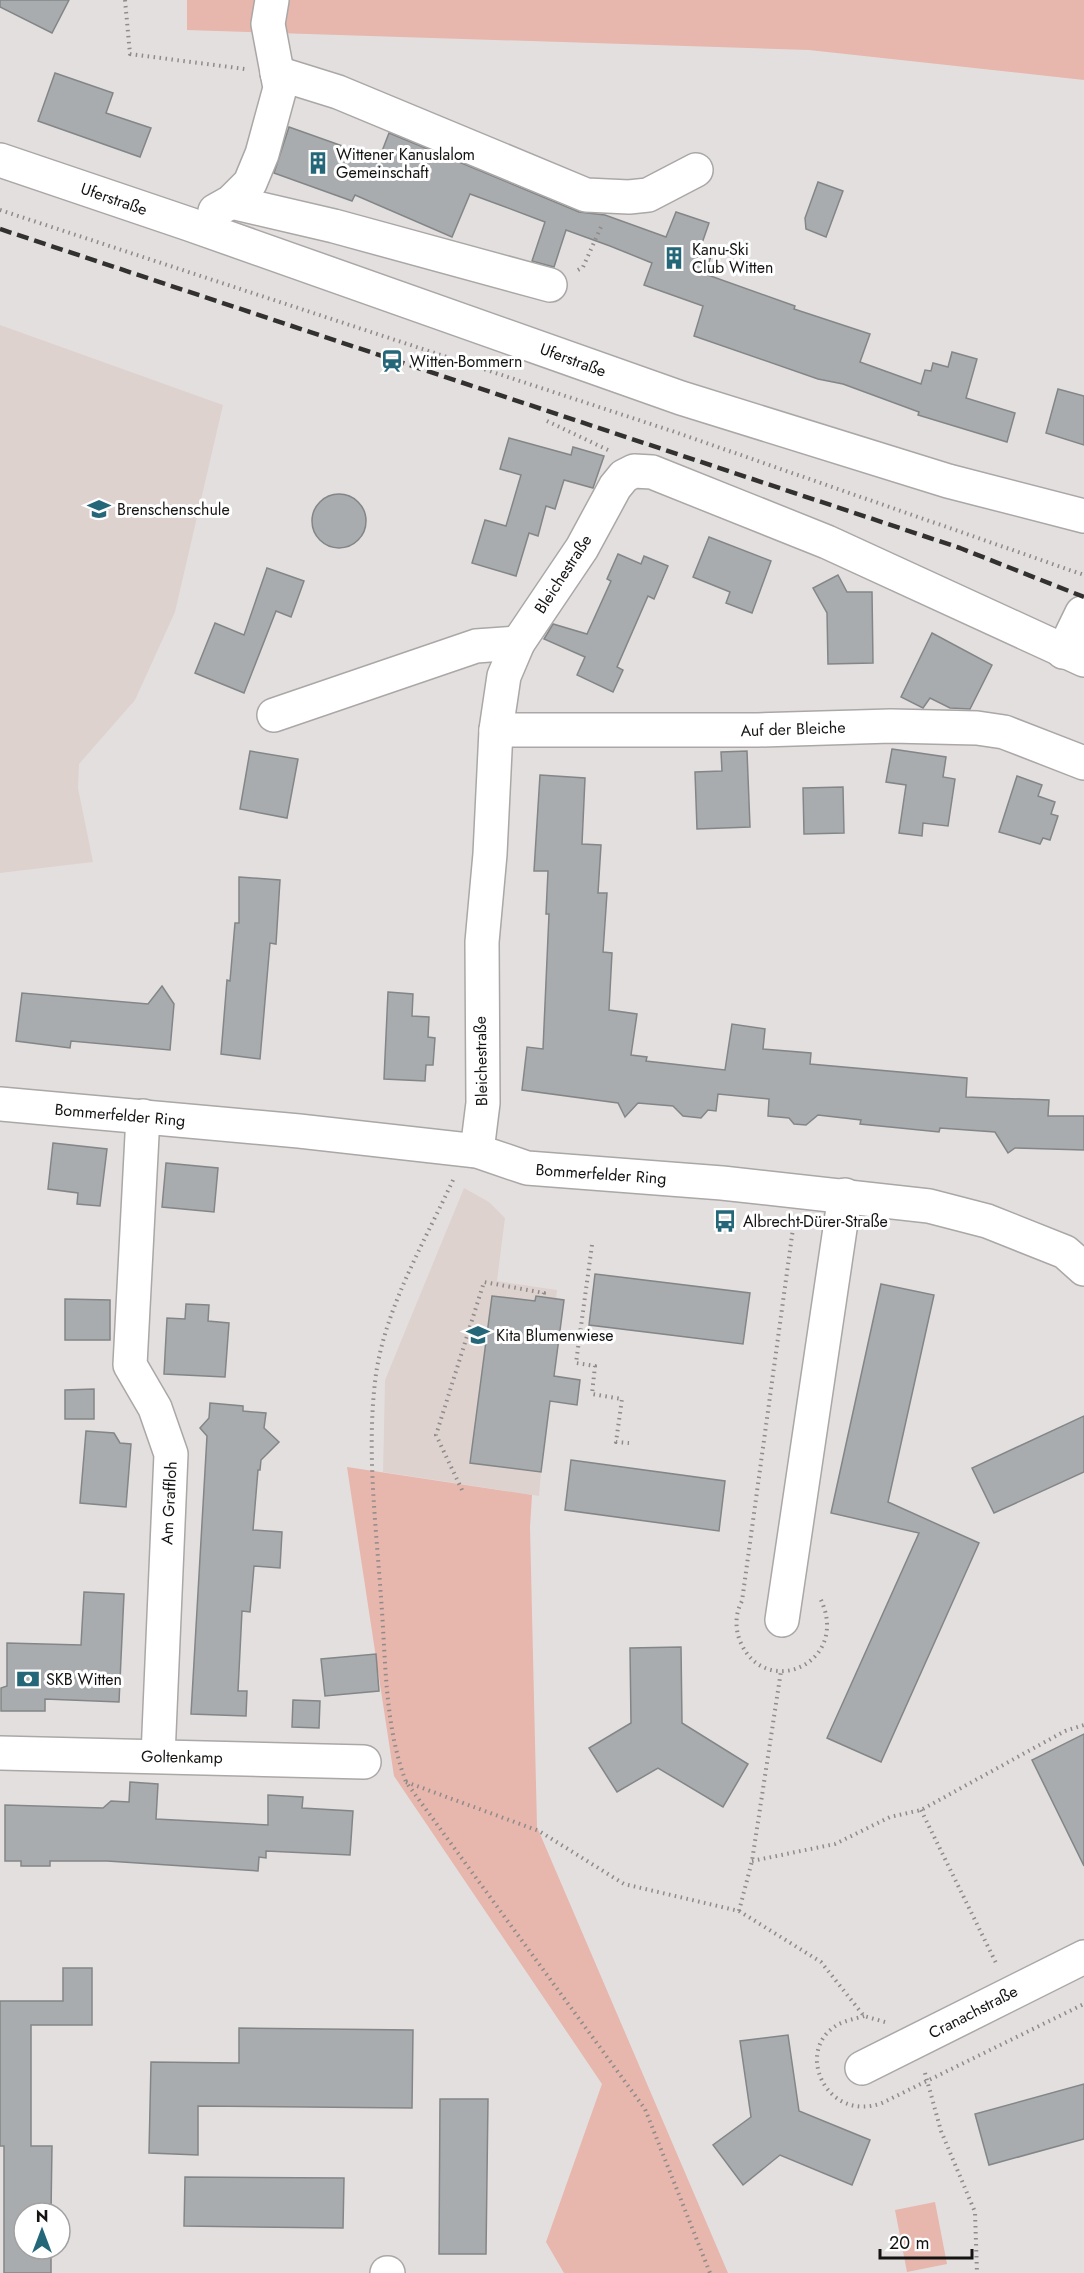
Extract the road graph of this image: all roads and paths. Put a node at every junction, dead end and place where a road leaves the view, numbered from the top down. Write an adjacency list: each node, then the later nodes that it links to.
1 (125, 0): 3 (path)
2 (272, 0): 3 (street)
3 (277, 73): 5 (street); 6 (street)
4 (0, 160): 9 (street, Uferstraße)
5 (696, 170)
6 (231, 202): 9 (street); 10 (street)
7 (0, 210): 14 (path)
8 (604, 219): 10 (path)
9 (189, 224): 13 (street, Uferstraße)
10 (550, 285)
11 (547, 421): 12 (path)
12 (634, 471): 16 (street, Bleichestraße); 17 (street)
13 (1084, 516)
14 (1084, 575)
15 (1082, 613): 17 (street)
16 (518, 643): 18 (street); 19 (street, Bleichestraße)
17 (1074, 656)
18 (273, 715)
19 (496, 730): 20 (street, Auf der Bleiche); 23 (street, Bleichestraße)
20 (1084, 763)
21 (0, 1104): 22 (street, Bommerfelder Ring)
22 (143, 1116): 23 (street, Bommerfelder Ring); 34 (street, Am Graffloh)
23 (477, 1151): 24 (street, Bommerfelder Ring); 36 (path)
24 (845, 1195): 26 (street, Bommerfelder Ring); 30 (street)
25 (592, 1245): 28 (path)
26 (1078, 1254)
27 (543, 1297): 29 (path)
28 (628, 1443)
29 (462, 1490)
30 (782, 1620)
31 (781, 1671): 38 (path)
32 (1084, 1725): 37 (path)
33 (0, 1753): 34 (street, Goltenkamp)
34 (158, 1756): 35 (street, Goltenkamp)
35 (364, 1762)
36 (406, 1782): 39 (path); 44 (path)
37 (921, 1810): 38 (path); 41 (path)
38 (752, 1861): 39 (path)
39 (739, 1911): 42 (path)
40 (1084, 1957): 41 (street, Cranachstraße)
41 (1010, 1993): 42 (street, Cranachstraße)
42 (915, 2041): 43 (street, Cranachstraße); 45 (path)
43 (861, 2068)
44 (710, 2273)
45 (977, 2273)

